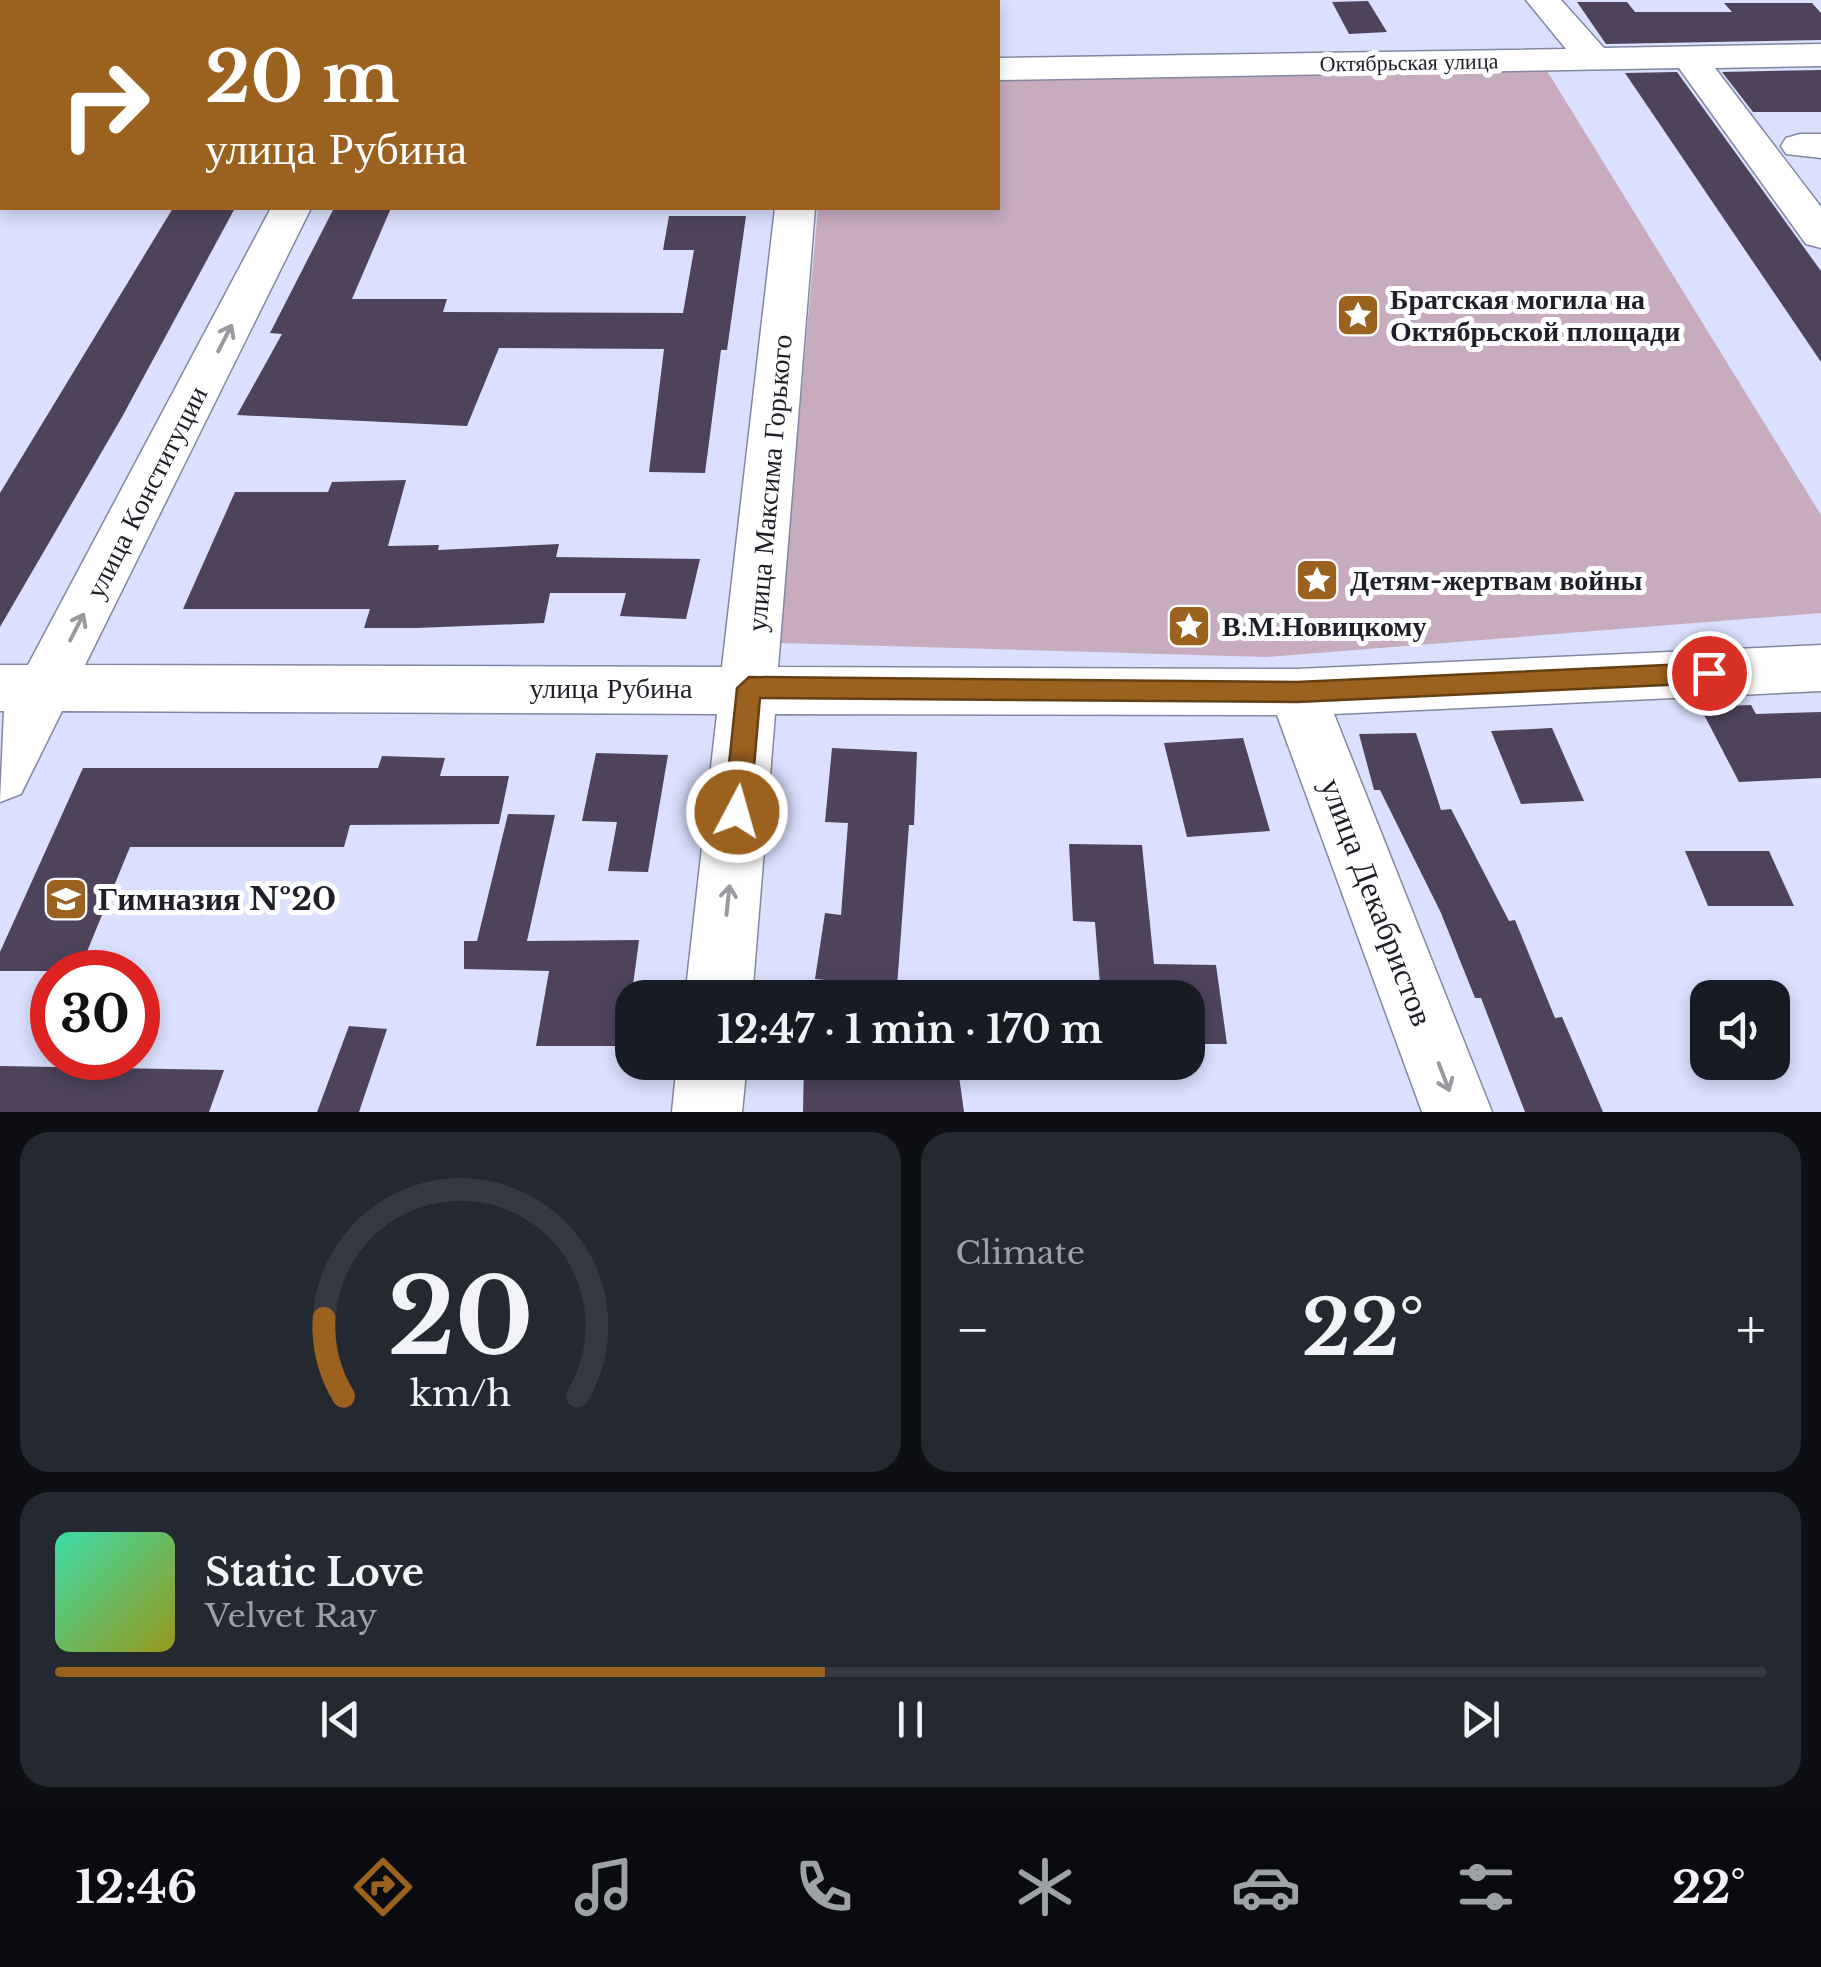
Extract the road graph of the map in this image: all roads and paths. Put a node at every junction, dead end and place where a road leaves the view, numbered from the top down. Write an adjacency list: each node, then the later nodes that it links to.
1 (1543, 0): 4 (street)
2 (1821, 55): 3 (street, Октябрьская улица)
3 (1688, 56): 4 (street, Октябрьская улица); 8 (street)
4 (1594, 59): 5 (street, Октябрьская улица)
5 (1000, 69)
6 (291, 210): 10 (street, улица Конституции, one-way to 6)
7 (795, 210): 11 (street, улица Максима Горького)
8 (1821, 235)
9 (1821, 668): 12 (street, улица Рубина)
10 (23, 687): 11 (street, улица Рубина); 13 (street, улица Конституции)
11 (749, 688): 12 (street, улица Рубина); 14 (street, улица Максима Горького, one-way to 11)
12 (1297, 692): 17 (street, улица Декабристов, one-way to 17)
13 (0, 776)
14 (720, 980)
15 (710, 1080): 16 (street)
16 (707, 1112)
17 (1457, 1112)

